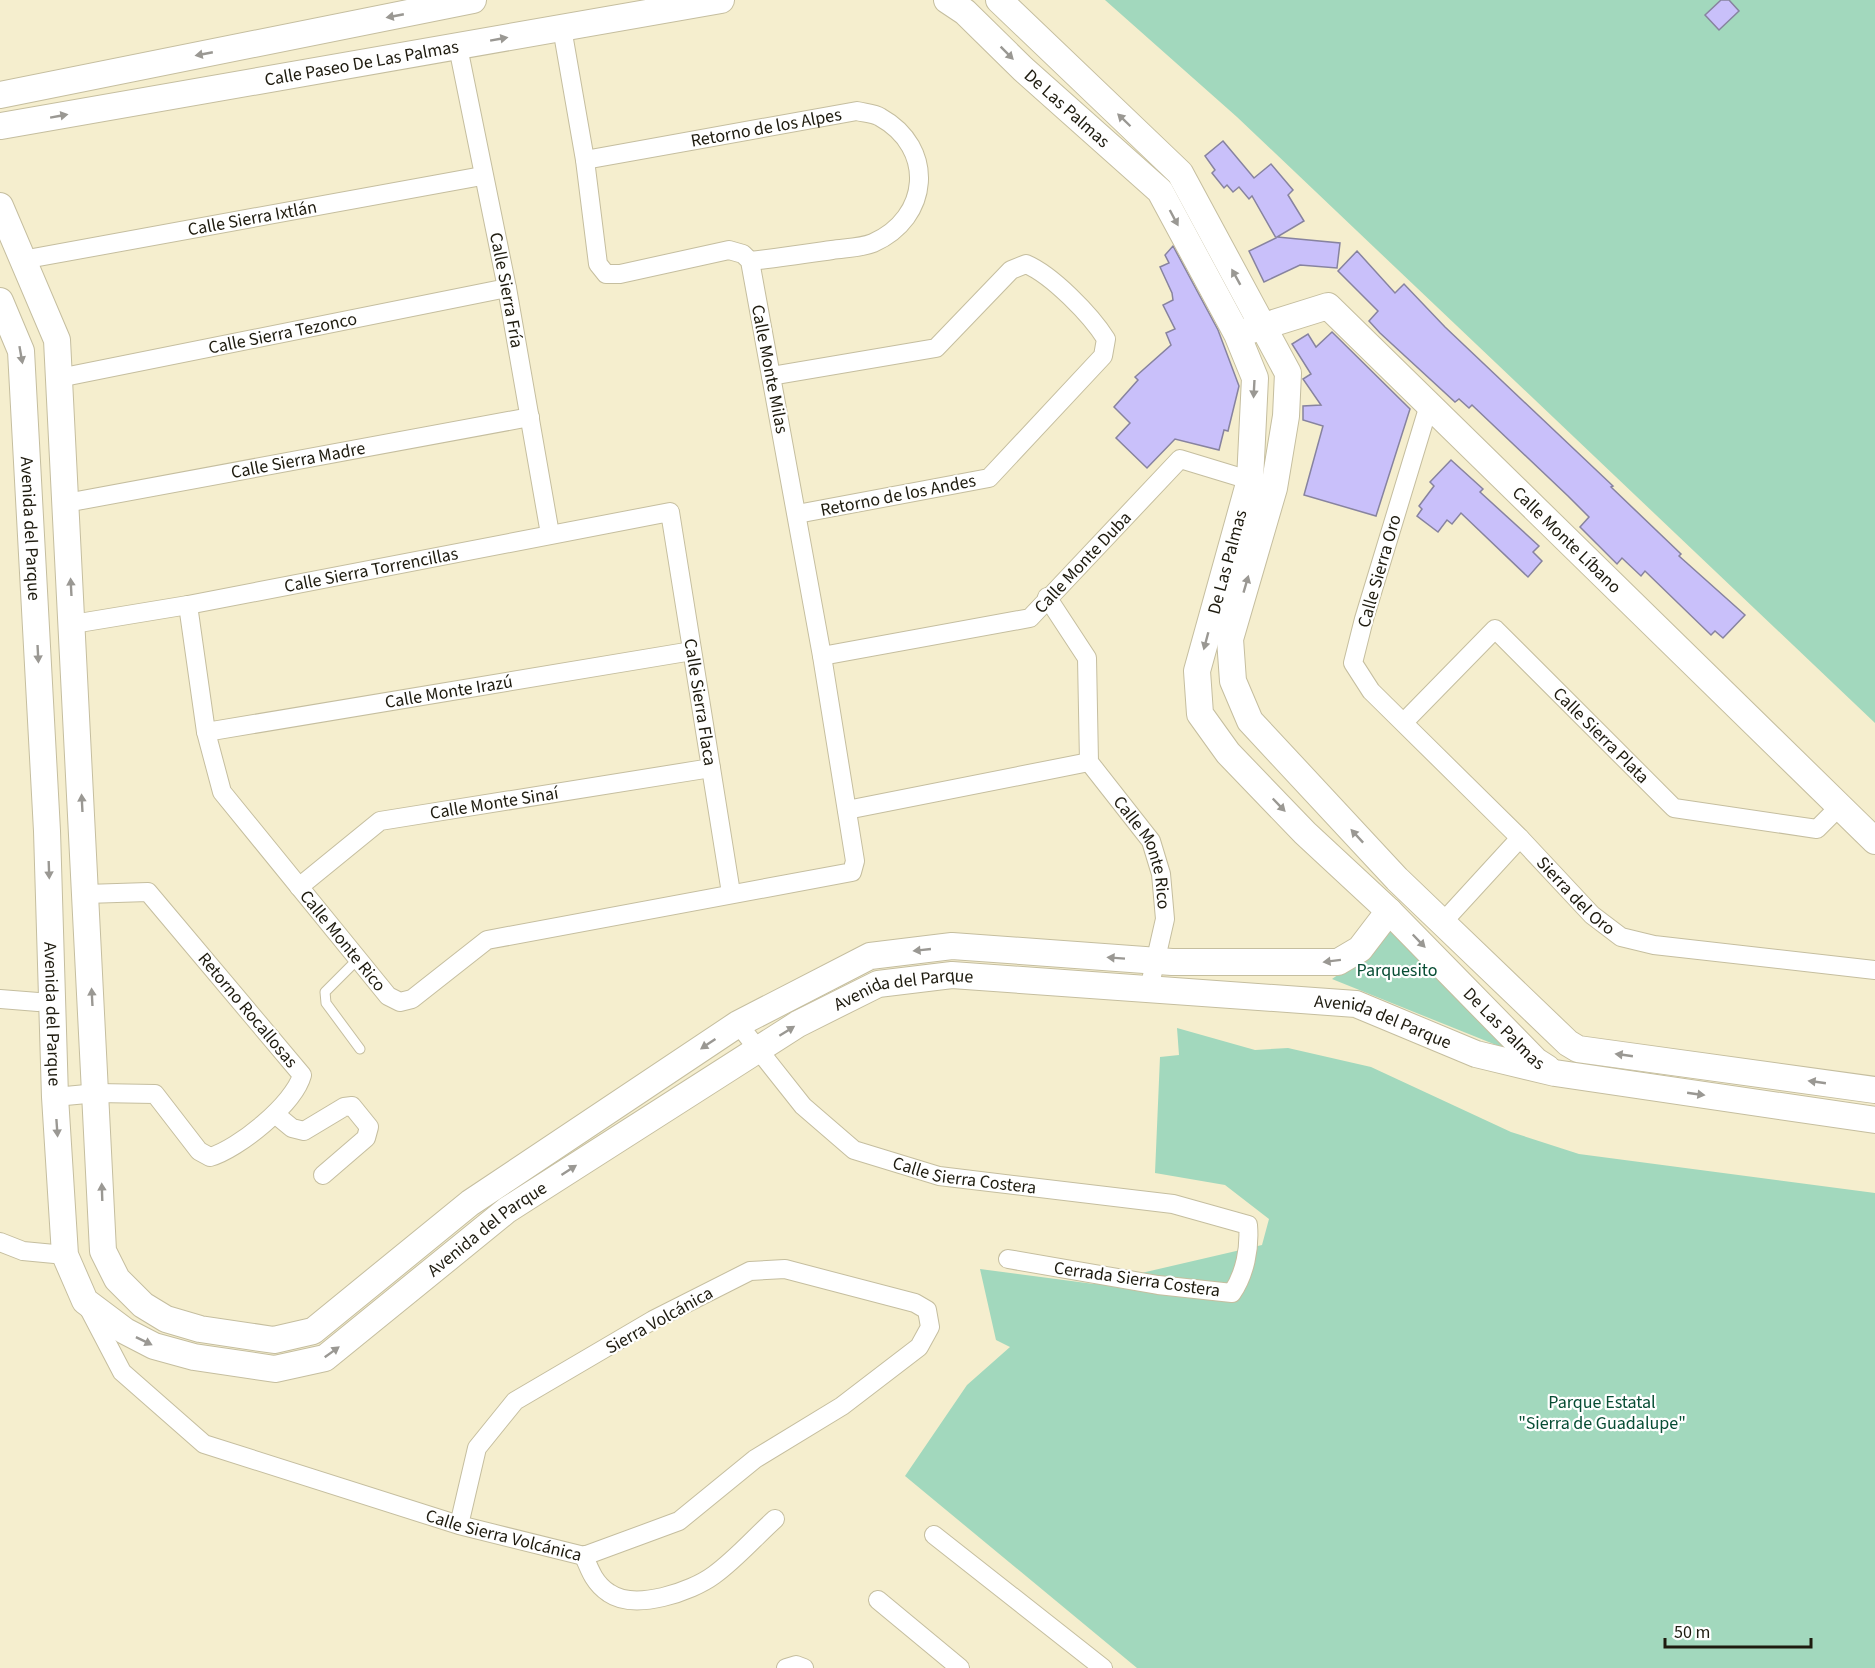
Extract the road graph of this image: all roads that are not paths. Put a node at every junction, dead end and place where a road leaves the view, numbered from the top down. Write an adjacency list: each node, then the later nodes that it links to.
1 (473, 0): 7 (street, one-way to 7)
2 (722, 0): 5 (street, Calle Paseo De Las Palmas)
3 (999, 0): 10 (street, De Las Palmas, one-way to 3)
4 (956, 6): 12 (street, De Las Palmas, one-way to 12)
5 (562, 28): 6 (street, Calle Paseo De Las Palmas, one-way to 5); 9 (street)
6 (458, 47): 8 (street, Calle Paseo De Las Palmas, one-way to 6); 11 (street, Calle Sierra Fría)
7 (0, 95)
8 (0, 126)
9 (585, 160): 15 (street); 15 (street, Retorno de los Alpes)
10 (1180, 173): 12 (street); 18 (street, De Las Palmas, one-way to 10)
11 (482, 176): 14 (street, Calle Sierra Ixtlán); 16 (street, Calle Sierra Fría)
12 (1160, 191): 19 (street, De Las Palmas, one-way to 19)
13 (0, 206): 14 (street, Avenida del Parque)
14 (22, 260): 21 (street, Avenida del Parque)
15 (750, 261): 20 (street, Calle Monte Milas)
16 (507, 288): 21 (street, Calle Sierra Tezonco); 23 (street, Calle Sierra Fría)
17 (0, 301): 65 (street, Avenida del Parque, one-way to 65)
18 (1264, 328): 19 (street, Calle Monte Líbano); 22 (street, Calle Monte Líbano); 25 (street, De Las Palmas)
19 (1237, 334): 24 (street, De Las Palmas, one-way to 24)
20 (771, 376): 28 (street, Calle Monte Milas); 28 (street, Retorno de los Andes)
21 (59, 378): 26 (street, Avenida del Parque)
22 (1429, 405): 35 (street, Calle Sierra Oro); 39 (street, Calle Monte Líbano)
23 (530, 417): 26 (street, Calle Sierra Madre); 29 (street, Calle Sierra Fría)
24 (1250, 480): 25 (street); 30 (street, Calle Monte Duba); 42 (street, De Las Palmas, one-way to 42)
25 (1274, 488): 40 (street, De Las Palmas, one-way to 25)
26 (66, 503): 32 (street, Avenida del Parque, one-way to 26)
27 (670, 512): 29 (street, Calle Sierra Torrencillas); 33 (street, Calle Sierra Flaca)
28 (796, 514): 34 (street, Calle Monte Milas)
29 (550, 534): 31 (street, Calle Sierra Torrencillas)
30 (1047, 597): 34 (street, Calle Monte Duba); 37 (street)
31 (188, 605): 32 (street, Calle Sierra Torrencillas); 36 (street, Calle Monte Rico)
32 (73, 624): 48 (street, Avenida del Parque, one-way to 32)
33 (692, 651): 36 (street, Calle Monte Irazú); 38 (street, Calle Sierra Flaca)
34 (822, 656): 41 (street, Calle Monte Milas)
35 (1405, 721): 39 (street, Calle Sierra Plata); 43 (street, Sierra del Oro)
36 (206, 732): 46 (street, Calle Monte Rico)
37 (1089, 762): 41 (street); 52 (street, Calle Monte Rico)
38 (711, 768): 46 (street, Calle Monte Sinaí); 47 (street, Calle Sierra Flaca)
39 (1840, 806): 44 (street, Calle Monte Líbano)
40 (1330, 807): 42 (street); 50 (street, De Las Palmas, one-way to 40)
41 (847, 810): 45 (street, Calle Monte Milas)
42 (1305, 832): 49 (street, De Las Palmas)
43 (1520, 838): 50 (street); 53 (street, Sierra del Oro)
44 (1875, 841)
45 (852, 872): 47 (street, Calle Monte Rico)
46 (299, 887): 51 (street, Calle Monte Rico)
47 (731, 893): 51 (street, Calle Monte Rico)
48 (86, 894): 64 (street, Avenida del Parque, one-way to 48); 66 (street, Retorno Rocallosas)
49 (1389, 911): 52 (street, Avenida del Parque, one-way to 52); 61 (street, De Las Palmas, one-way to 61)
50 (1443, 922): 60 (street, one-way to 50)
51 (358, 959): 58 (lane)
52 (1156, 961): 54 (street, Calle Monte Rico); 57 (street, Avenida del Parque, one-way to 57)
53 (1875, 970)
54 (1149, 989): 59 (street, Avenida del Parque, one-way to 54); 61 (street, Avenida del Parque)
55 (0, 999): 56 (street)
56 (38, 1002)
57 (738, 1024): 59 (street, Calle Sierra Costera); 69 (street, Avenida del Parque, one-way to 69)
58 (360, 1049)
59 (756, 1049): 70 (street, Avenida del Parque, one-way to 59); 71 (street, Calle Sierra Costera)
60 (1663, 1061): 62 (street); 63 (street, one-way to 60)
61 (1555, 1073): 62 (street, Avenida del Parque)
62 (1659, 1089): 67 (street, Avenida del Parque, one-way to 67)
63 (1875, 1090)
64 (97, 1093): 65 (street, Retorno Rocallosas); 66 (street, Retorno Rocallosas); 69 (street, Avenida del Parque, one-way to 64)
65 (55, 1097): 73 (street, Avenida del Parque, one-way to 73)
66 (275, 1114): 68 (street)
67 (1875, 1120)
68 (323, 1175)
69 (470, 1203): 70 (street)
70 (488, 1225): 75 (street, Avenida del Parque, one-way to 70)
71 (1248, 1225): 74 (street, Cerrada Sierra Costera)
72 (0, 1242): 73 (street)
73 (65, 1255): 75 (street, Avenida del Parque)
74 (1008, 1259)
75 (85, 1301): 78 (street, Calle Sierra Volcánica)
76 (930, 1327): 78 (street, Sierra Volcánica); 80 (street, Calle Sierra Volcánica)
77 (775, 1519): 80 (street)
78 (459, 1525): 80 (street, Calle Sierra Volcánica)
79 (934, 1535): 83 (street)
80 (584, 1556)
81 (878, 1600): 82 (street)
82 (960, 1668)
83 (1103, 1668)

